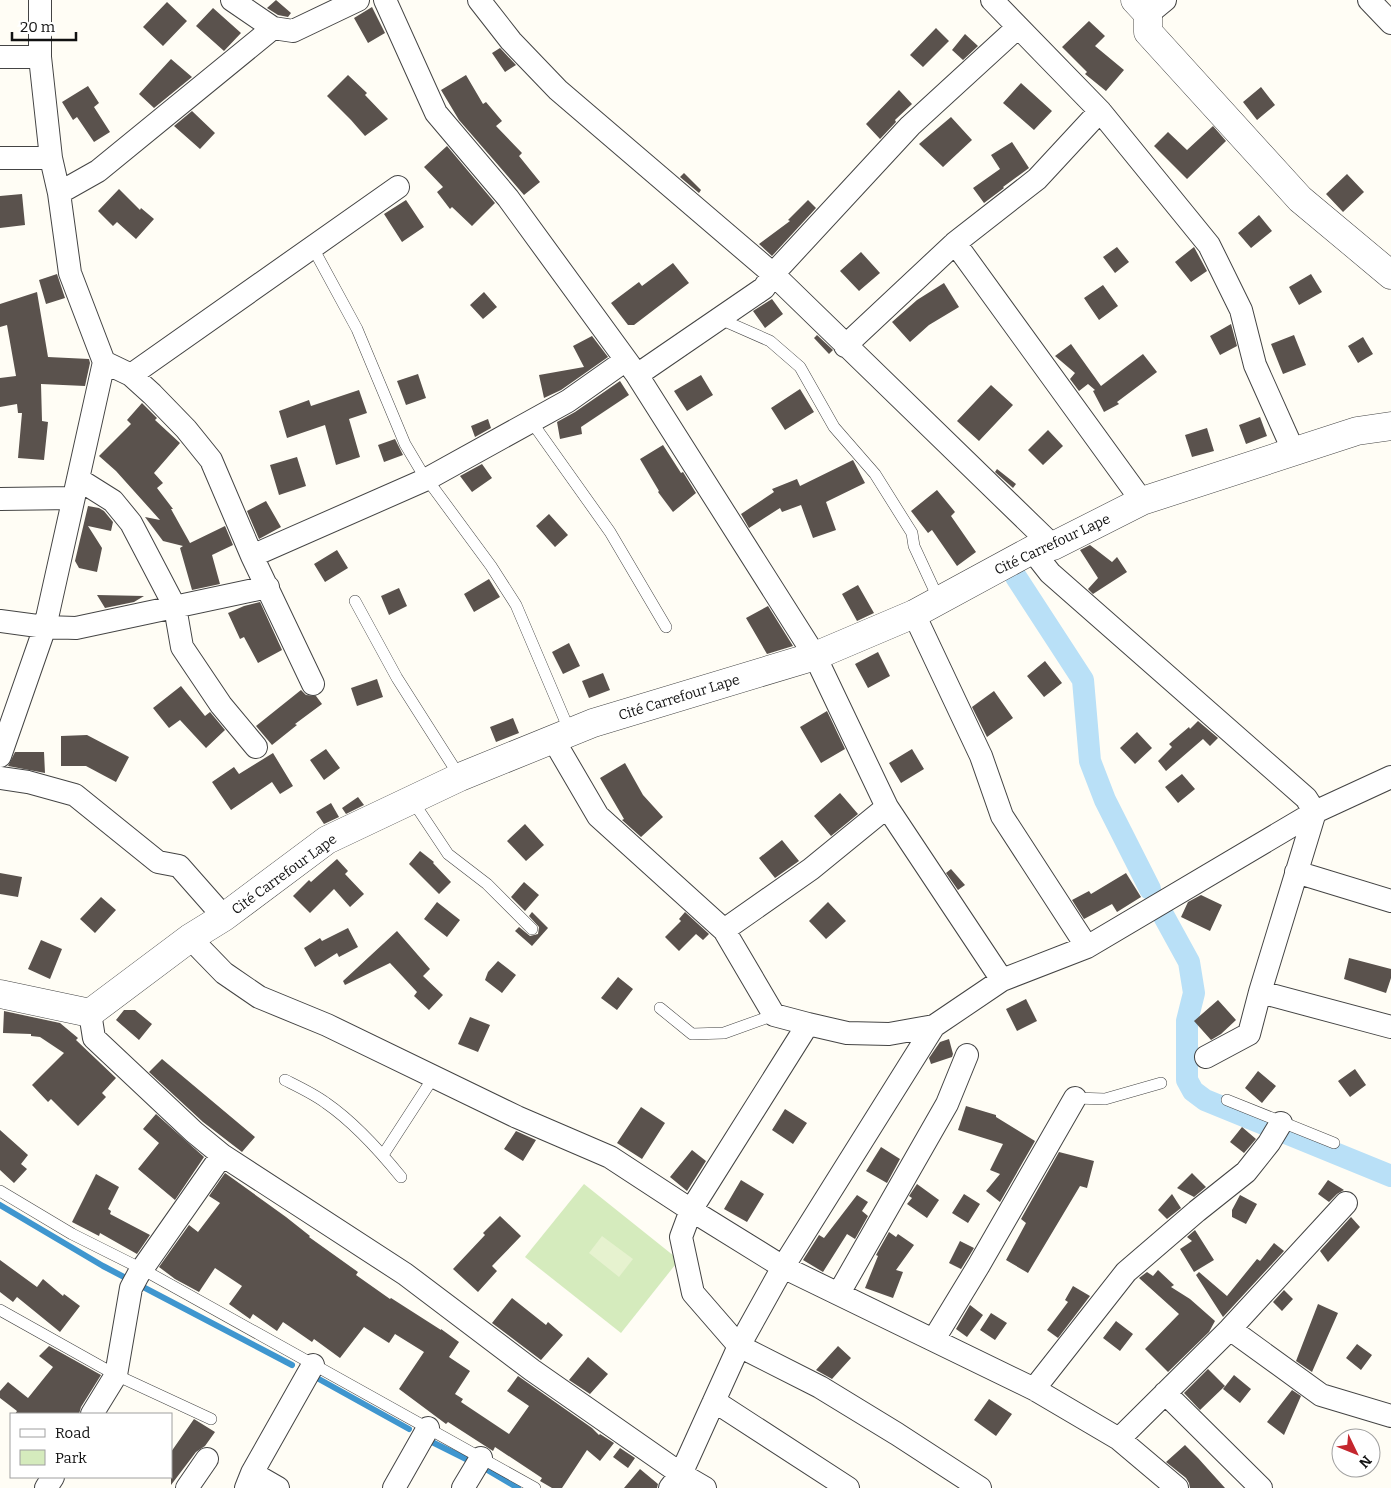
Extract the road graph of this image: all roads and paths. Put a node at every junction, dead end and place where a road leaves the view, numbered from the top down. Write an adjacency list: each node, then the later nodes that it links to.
1 (40, 0): 12 (street)
2 (232, 0): 11 (street)
3 (358, 0): 11 (street)
4 (385, 0): 26 (street)
5 (479, 0): 21 (street)
6 (992, 0): 10 (street)
7 (1369, 0): 9 (street)
8 (1149, 5): 22 (street)
9 (1391, 23)
10 (1018, 27): 14 (street); 21 (street)
11 (273, 28): 18 (street)
12 (40, 57): 13 (street); 16 (street)
13 (0, 58)
14 (1100, 111): 19 (street); 30 (street)
15 (0, 158): 16 (street)
16 (51, 158): 18 (street)
17 (398, 187): 20 (street)
18 (59, 193): 25 (street)
19 (955, 242): 24 (street); 34 (street)
20 (313, 248): 27 (street); 31 (lane)
21 (772, 274): 23 (street); 24 (street)
22 (1391, 275)
23 (720, 319): 26 (street); 39 (lane)
24 (846, 346): 35 (street)
25 (104, 362): 27 (street); 32 (street)
26 (632, 368): 28 (street); 45 (street)
27 (131, 375): 36 (street)
28 (531, 421): 31 (street); 44 (lane)
29 (1391, 426): 30 (street, Cité Carrefour Lape)
30 (1293, 450): 34 (street, Cité Carrefour Lape)
31 (427, 479): 36 (street); 47 (lane)
32 (75, 489): 33 (street); 40 (street); 43 (street)
33 (0, 499)
34 (1142, 501): 35 (street, Cité Carrefour Lape)
35 (1043, 548): 39 (street, Cité Carrefour Lape); 55 (street)
36 (252, 556): 37 (street)
37 (268, 587): 40 (street); 46 (street)
38 (355, 601): 50 (lane)
39 (939, 601): 41 (street, Cité Carrefour Lape)
40 (175, 607): 43 (street); 48 (street)
41 (914, 614): 45 (street, Cité Carrefour Lape); 62 (street)
42 (0, 620): 43 (street)
43 (45, 627): 49 (street)
44 (666, 628)
45 (815, 656): 47 (street, Cité Carrefour Lape); 54 (street)
46 (313, 684)
47 (562, 736): 50 (street, Cité Carrefour Lape); 60 (street)
48 (256, 747)
49 (0, 756)
50 (460, 776): 53 (street, Cité Carrefour Lape)
51 (1391, 777): 55 (street)
52 (0, 778): 58 (street)
53 (411, 799): 58 (street, Cité Carrefour Lape); 59 (lane)
54 (887, 808): 60 (street); 63 (street)
55 (1315, 812): 56 (street); 62 (street)
56 (1296, 872): 57 (street); 64 (street)
57 (1391, 901)
58 (224, 917): 61 (street, Cité Carrefour Lape)
59 (532, 929)
60 (724, 930): 68 (street)
61 (190, 938): 67 (street, Cité Carrefour Lape); 74 (street)
62 (1087, 947): 63 (street)
63 (1002, 980): 70 (street)
64 (1260, 992): 71 (street); 73 (street)
65 (0, 994): 67 (street)
66 (660, 1008): 68 (lane)
67 (90, 1013): 81 (street)
68 (774, 1014): 69 (street)
69 (808, 1024): 70 (street); 86 (street)
70 (934, 1026): 87 (street)
71 (1391, 1027)
72 (967, 1055): 89 (street)
73 (1206, 1057)
74 (434, 1078): 82 (lane); 86 (street)
75 (285, 1080): 82 (lane)
76 (1161, 1083): 77 (lane)
77 (1075, 1098): 92 (street)
78 (1227, 1100): 79 (lane)
79 (1278, 1127): 80 (lane); 96 (street)
80 (1334, 1143)
81 (222, 1155): 88 (street); 107 (street)
82 (384, 1155): 83 (lane)
83 (401, 1176)
84 (0, 1191): 88 (lane)
85 (1346, 1203): 91 (street)
86 (691, 1210): 87 (street); 93 (street)
87 (783, 1267): 89 (street); 93 (street)
88 (137, 1277): 94 (lane); 95 (street)
89 (839, 1293): 92 (street)
90 (0, 1310): 95 (lane)
91 (1230, 1329): 97 (street); 100 (street)
92 (934, 1339): 96 (street)
93 (739, 1346): 98 (street); 115 (street)
94 (313, 1365): 102 (lane); 106 (street)
95 (116, 1375): 99 (street); 101 (lane)
96 (1034, 1389): 103 (street)
97 (1165, 1393): 103 (street); 117 (street)
98 (714, 1401): 107 (street); 114 (street)
99 (93, 1413)
100 (1391, 1416)
101 (211, 1419)
102 (428, 1428): 104 (lane); 110 (street)
103 (1119, 1439): 116 (street)
104 (481, 1458): 111 (street); 112 (lane)
105 (207, 1459): 108 (street)
106 (248, 1480): 109 (street)
107 (676, 1481): 113 (street)
108 (187, 1488)
109 (278, 1488)
110 (394, 1488)
111 (463, 1488)
112 (535, 1488)
113 (705, 1488)
114 (848, 1488)
115 (980, 1488)
116 (1177, 1488)
117 (1261, 1488)

